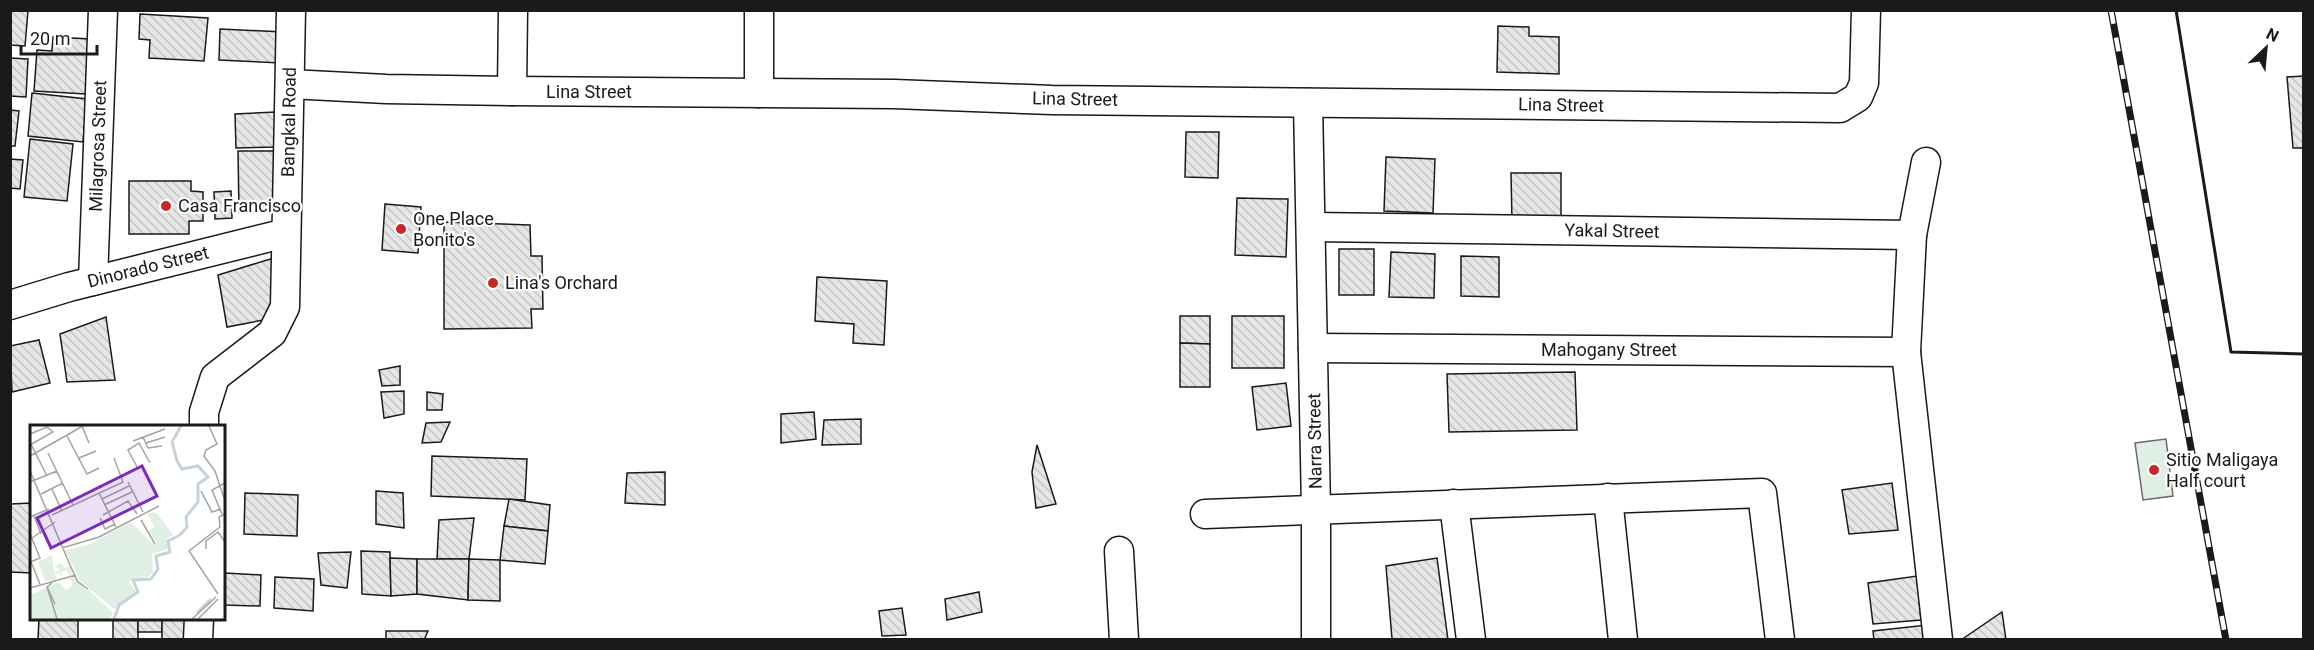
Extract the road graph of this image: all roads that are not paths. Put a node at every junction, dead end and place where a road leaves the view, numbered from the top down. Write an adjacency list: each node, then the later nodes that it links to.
1 (103, 10): 14 (street, Milagrosa Street)
2 (291, 10): 6 (street, Bangkal Road)
3 (513, 10): 7 (street)
4 (759, 10): 8 (street)
5 (1866, 10): 9 (street, Lina Street)
6 (290, 84): 7 (street, Lina Street); 12 (street, Bangkal Road)
7 (512, 92): 8 (street, Lina Street)
8 (759, 93): 9 (street, Lina Street)
9 (1308, 103): 11 (street, Narra Street)
10 (1926, 162): 13 (street)
11 (1312, 227): 13 (street, Yakal Street); 16 (street, Narra Street)
12 (286, 233): 14 (street, Dinorado Street); 18 (street, Bangkal Road)
13 (1912, 236): 17 (street)
14 (93, 281): 15 (street, Dinorado Street)
15 (10, 305)
16 (1312, 348): 17 (street, Mahogany Street); 21 (street, Narra Street)
17 (1906, 352): 31 (street)
18 (204, 425)
19 (1608, 498): 20 (street); 29 (street); 30 (street)
20 (1454, 504): 21 (street); 28 (street)
21 (1316, 509): 22 (street); 27 (street, Narra Street)
22 (1205, 514)
23 (1119, 551): 26 (street)
24 (199, 620): 25 (street)
25 (198, 639)
26 (1124, 639)
27 (1316, 639)
28 (1471, 639)
29 (1623, 639)
30 (1780, 639)
31 (1938, 639)

